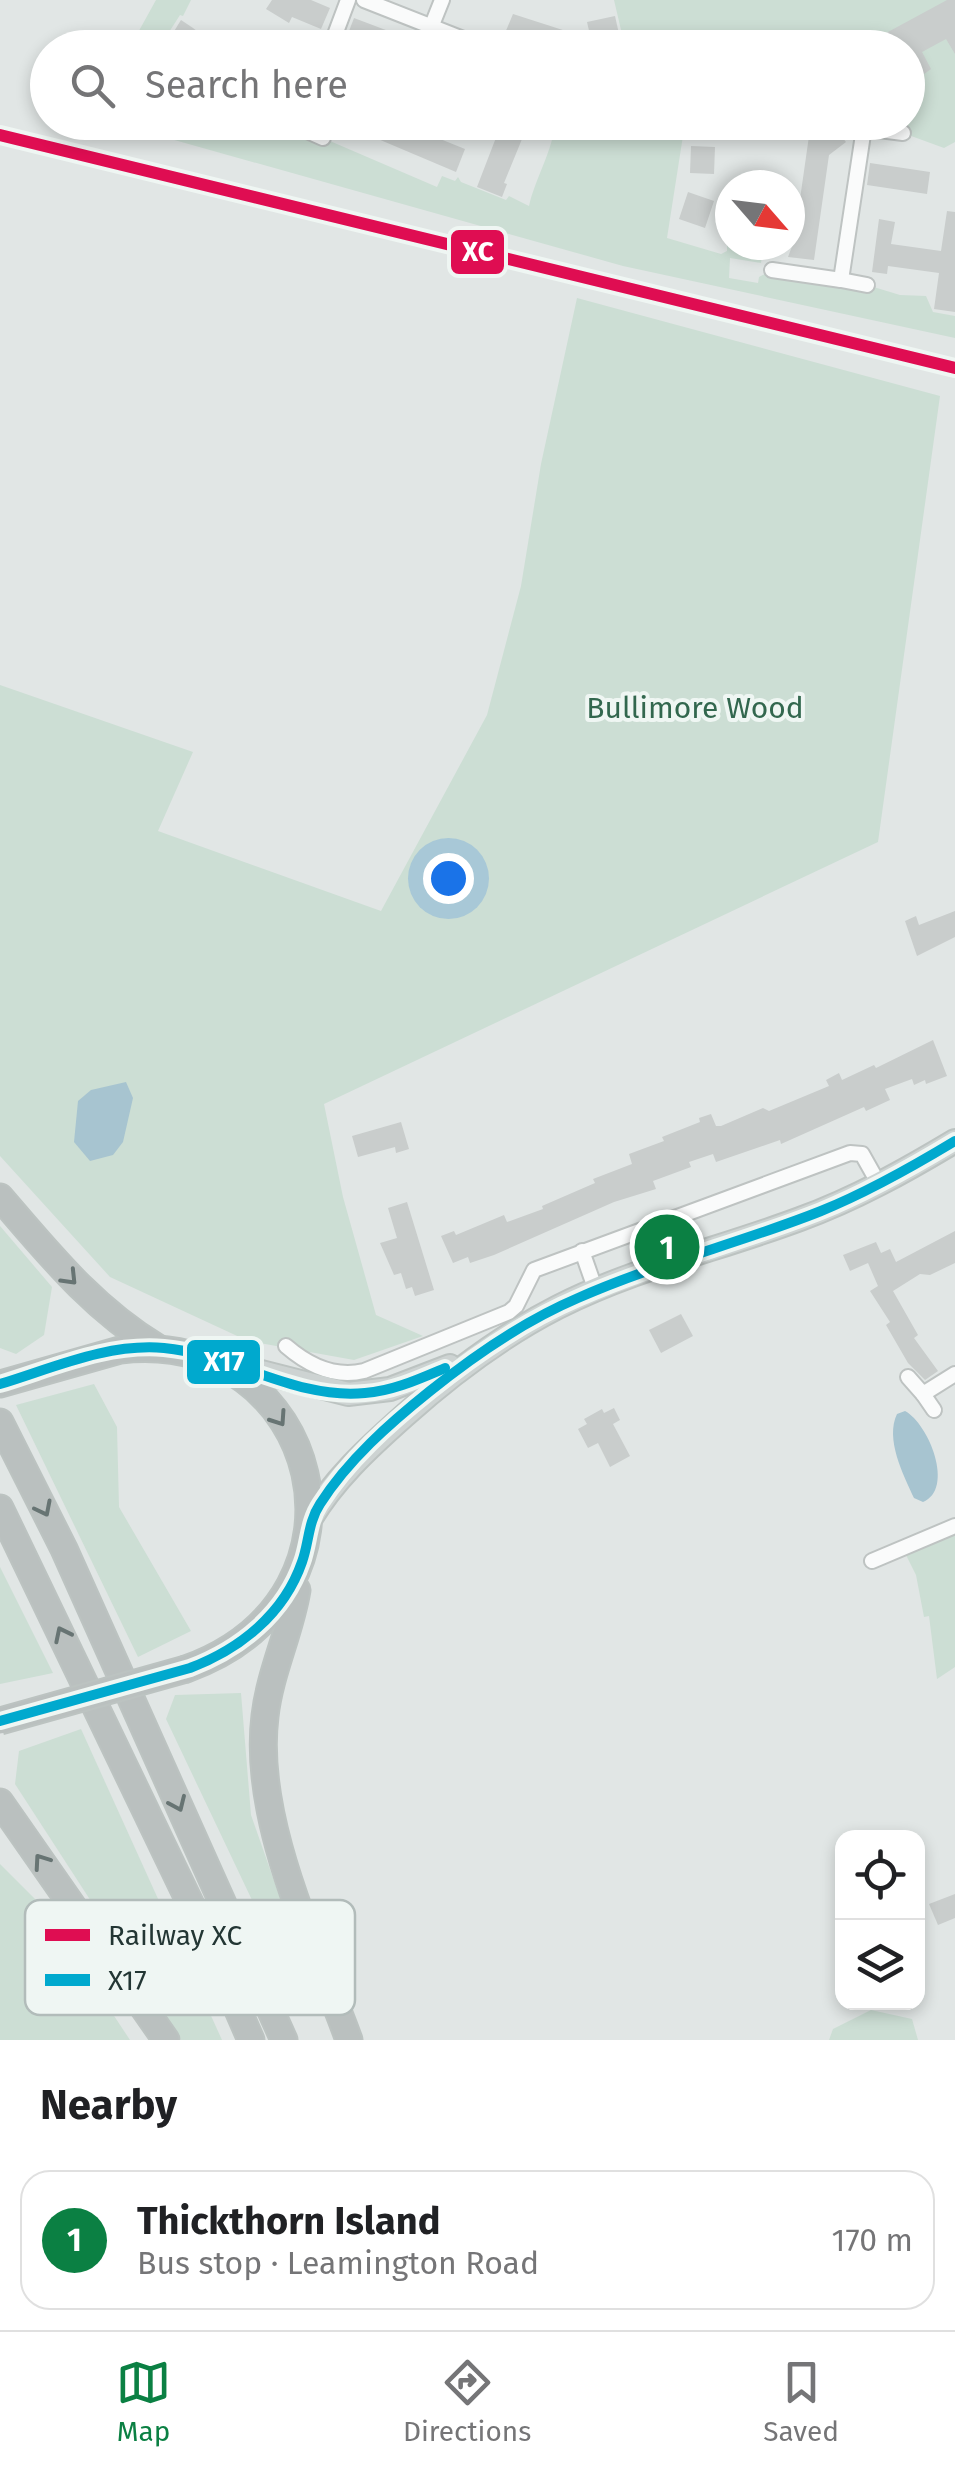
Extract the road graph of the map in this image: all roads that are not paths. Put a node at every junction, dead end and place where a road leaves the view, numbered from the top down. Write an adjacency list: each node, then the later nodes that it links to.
1 (348, 0): 5 (street)
2 (364, 0): 4 (street)
3 (442, 0): 4 (street)
4 (432, 25): 6 (street)
5 (337, 30)
6 (444, 30)
7 (858, 140): 9 (street)
8 (772, 270): 9 (street)
9 (841, 280): 10 (street)
10 (867, 285)
11 (955, 1140): 12 (main road)
12 (880, 1186): 14 (street); 15 (main road)
13 (0, 1198): 17 (highway, one-way to 17)
14 (582, 1251): 15 (street); 16 (street)
15 (596, 1291): 18 (main road)
16 (286, 1346)
17 (158, 1348): 19 (highway); 22 (highway)
18 (481, 1352): 19 (main road); 27 (main road)
19 (205, 1357): 27 (highway, one-way to 27)
20 (955, 1374): 23 (street)
21 (908, 1377): 23 (street)
22 (0, 1384)
23 (922, 1394): 24 (street)
24 (934, 1410)
25 (0, 1422): 35 (highway, one-way to 35)
26 (0, 1508): 34 (highway, one-way to 26)
27 (308, 1523): 30 (highway)
28 (955, 1526): 29 (street)
29 (872, 1560)
30 (302, 1565): 31 (highway, bridge); 36 (highway)
31 (0, 1721)
32 (0, 1802): 33 (highway, one-way to 32)
33 (68, 1900)
34 (189, 1900)
35 (221, 1900)
36 (298, 1900)
37 (149, 2015): 41 (highway, one-way to 37)
38 (240, 2015): 42 (highway, one-way to 38)
39 (273, 2015): 43 (highway, one-way to 43)
40 (340, 2015): 44 (highway)
41 (166, 2040)
42 (251, 2040)
43 (284, 2040)
44 (349, 2040)

